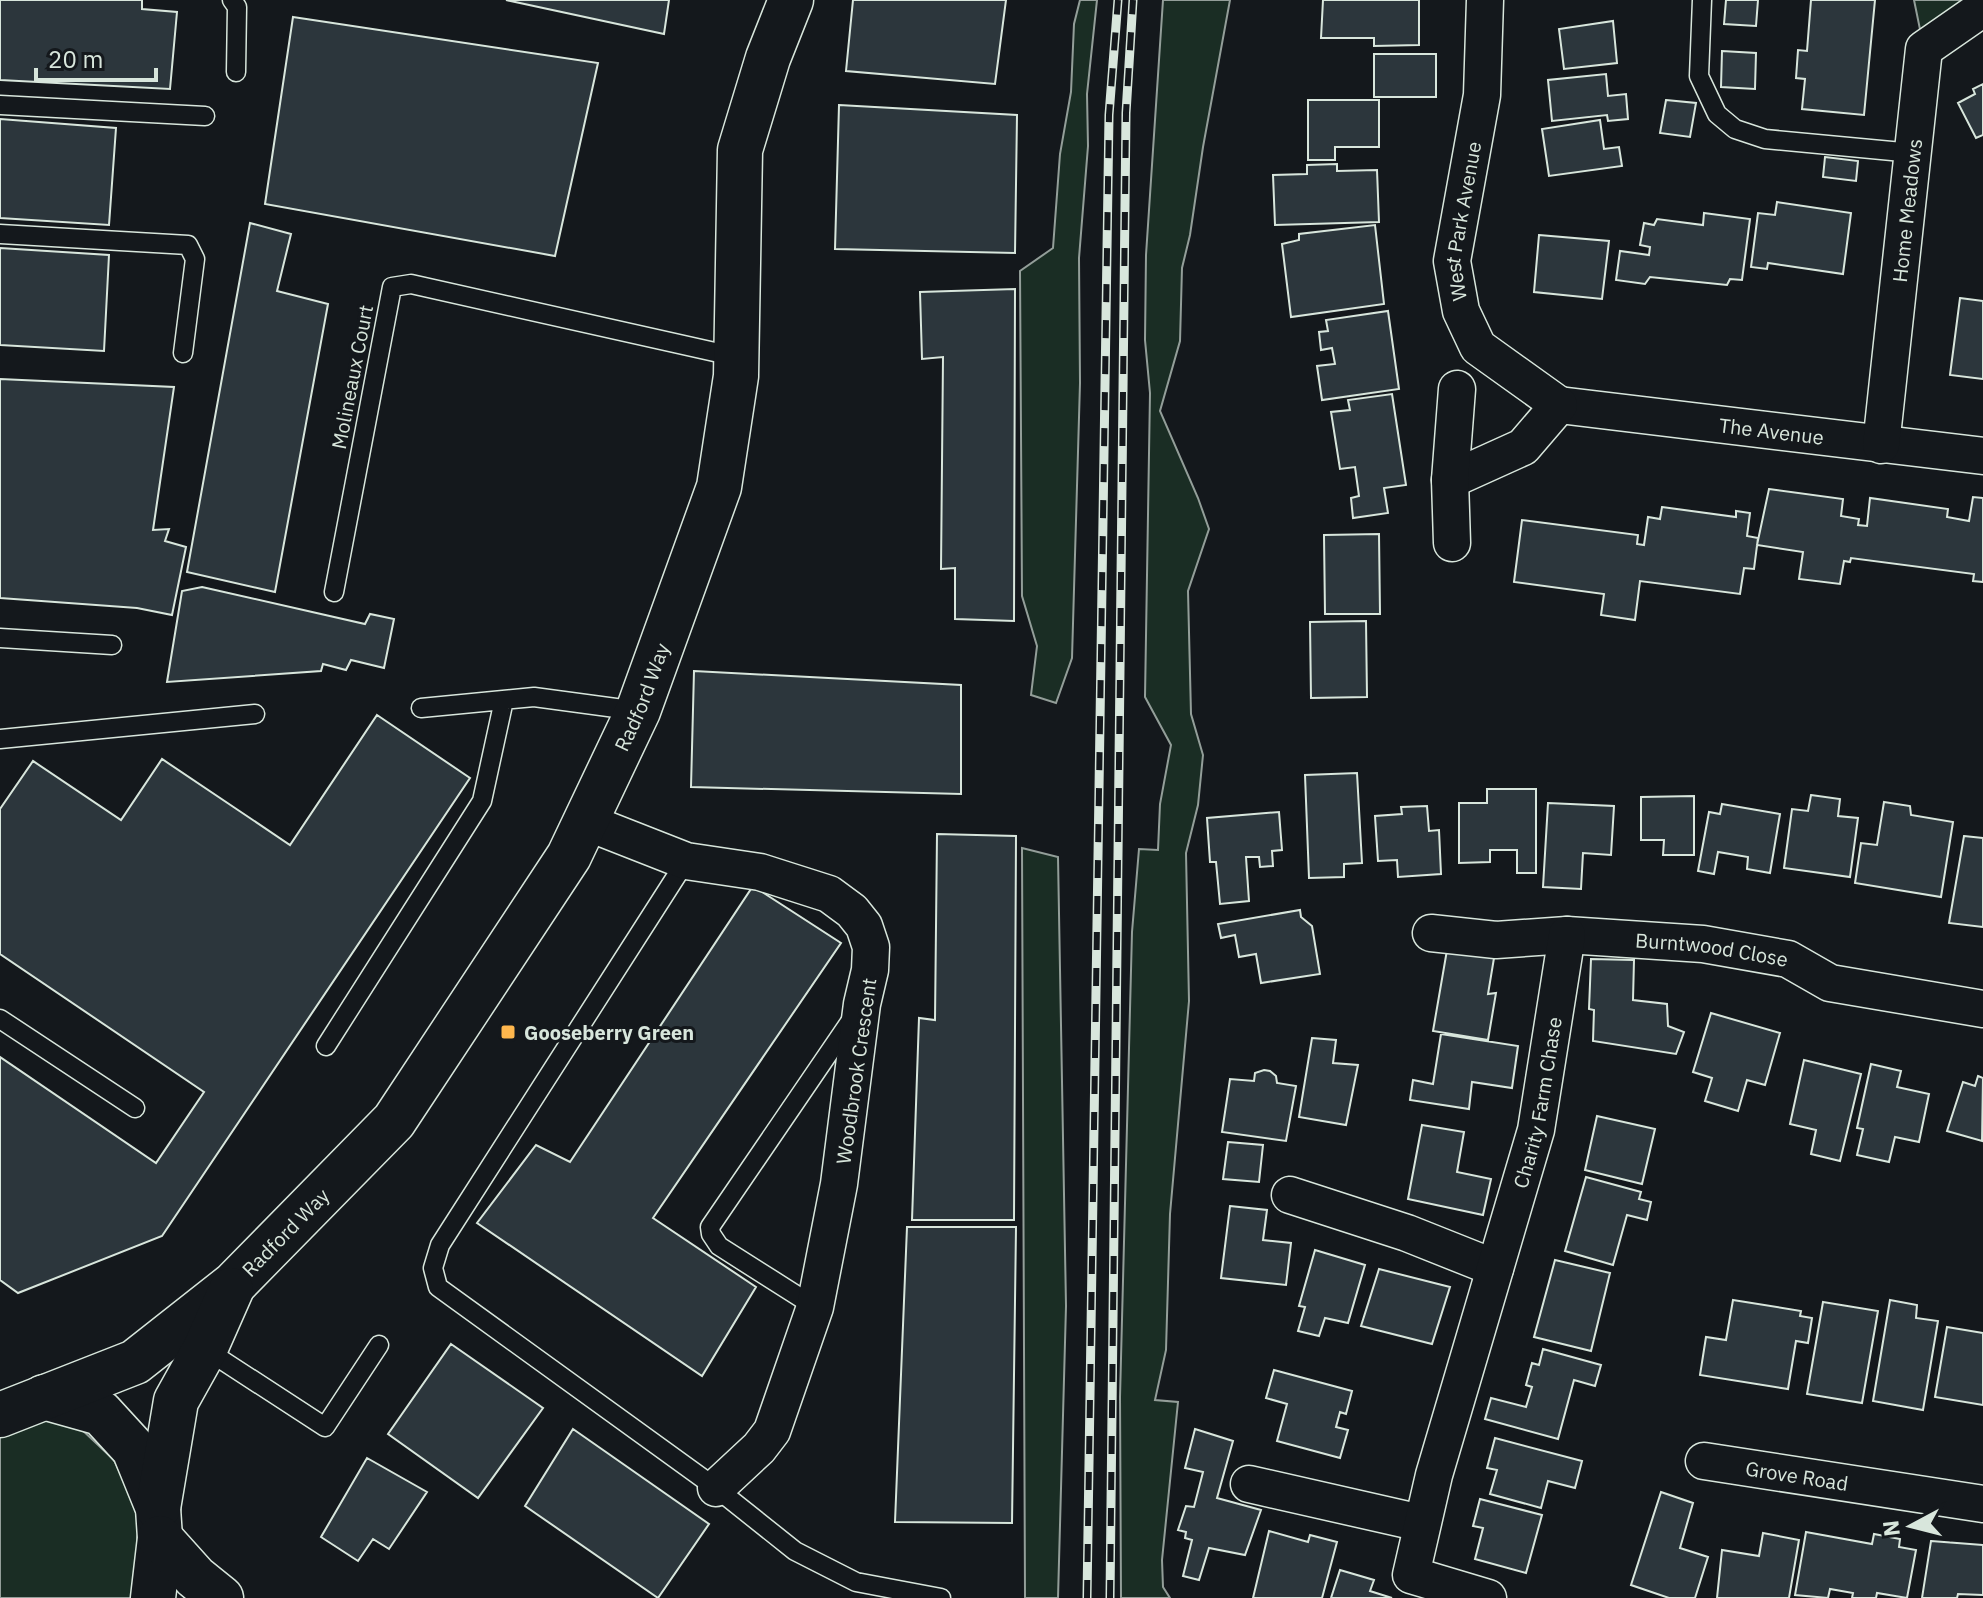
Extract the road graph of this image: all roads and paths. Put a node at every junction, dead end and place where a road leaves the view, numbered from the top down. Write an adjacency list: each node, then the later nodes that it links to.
1 (232, 0): 6 (lane)
2 (791, 0): 12 (street, Radford Way)
3 (1485, 0): 14 (street, West Park Avenue)
4 (1702, 0): 9 (lane)
5 (1983, 8): 9 (street, Home Meadows)
6 (236, 72)
7 (0, 105): 8 (lane)
8 (205, 116)
9 (1913, 153): 15 (street, Home Meadows)
10 (0, 234): 11 (lane)
11 (183, 353)
12 (737, 357): 19 (lane, Molineaux Court); 24 (street, Radford Way)
13 (1457, 389): 17 (street)
14 (1559, 405): 15 (street, The Avenue); 17 (street)
15 (1881, 445): 16 (street, The Avenue)
16 (1983, 456)
17 (1450, 480): 18 (street)
18 (1452, 543)
19 (334, 592)
20 (0, 638): 21 (lane)
21 (112, 645)
22 (504, 700): 23 (lane); 24 (lane); 34 (lane)
23 (421, 708)
24 (638, 711): 27 (street, Radford Way)
25 (255, 714): 26 (lane)
26 (0, 739)
27 (584, 821): 28 (street, Woodbrook Crescent); 38 (street, Radford Way)
28 (686, 861): 31 (street, Woodbrook Crescent); 46 (lane)
29 (1431, 933): 30 (street, Burntwood Close)
30 (1567, 935): 32 (street, Burntwood Close); 37 (street, Charity Farm Chase)
31 (862, 1004): 39 (street, Woodbrook Crescent); 39 (lane)
32 (1983, 1009)
33 (0, 1019): 35 (lane)
34 (326, 1046)
35 (135, 1108)
36 (1290, 1195): 37 (street)
37 (1495, 1268): 49 (street, Charity Farm Chase)
38 (234, 1284): 41 (street, Radford Way); 42 (street, Radford Way)
39 (815, 1307): 46 (street, Woodbrook Crescent)
40 (379, 1345): 41 (lane)
41 (205, 1349): 48 (street, Radford Way)
42 (44, 1397): 43 (street, Radford Way); 48 (street)
43 (0, 1415)
44 (1704, 1461): 47 (street, Grove Road)
45 (1249, 1484): 49 (street)
46 (716, 1488): 52 (lane)
47 (1983, 1504)
48 (159, 1523): 50 (street, Radford Way); 51 (street)
49 (1421, 1523): 53 (street, Charity Farm Chase)
50 (153, 1598)
51 (221, 1598)
52 (941, 1598)
53 (1488, 1598)

